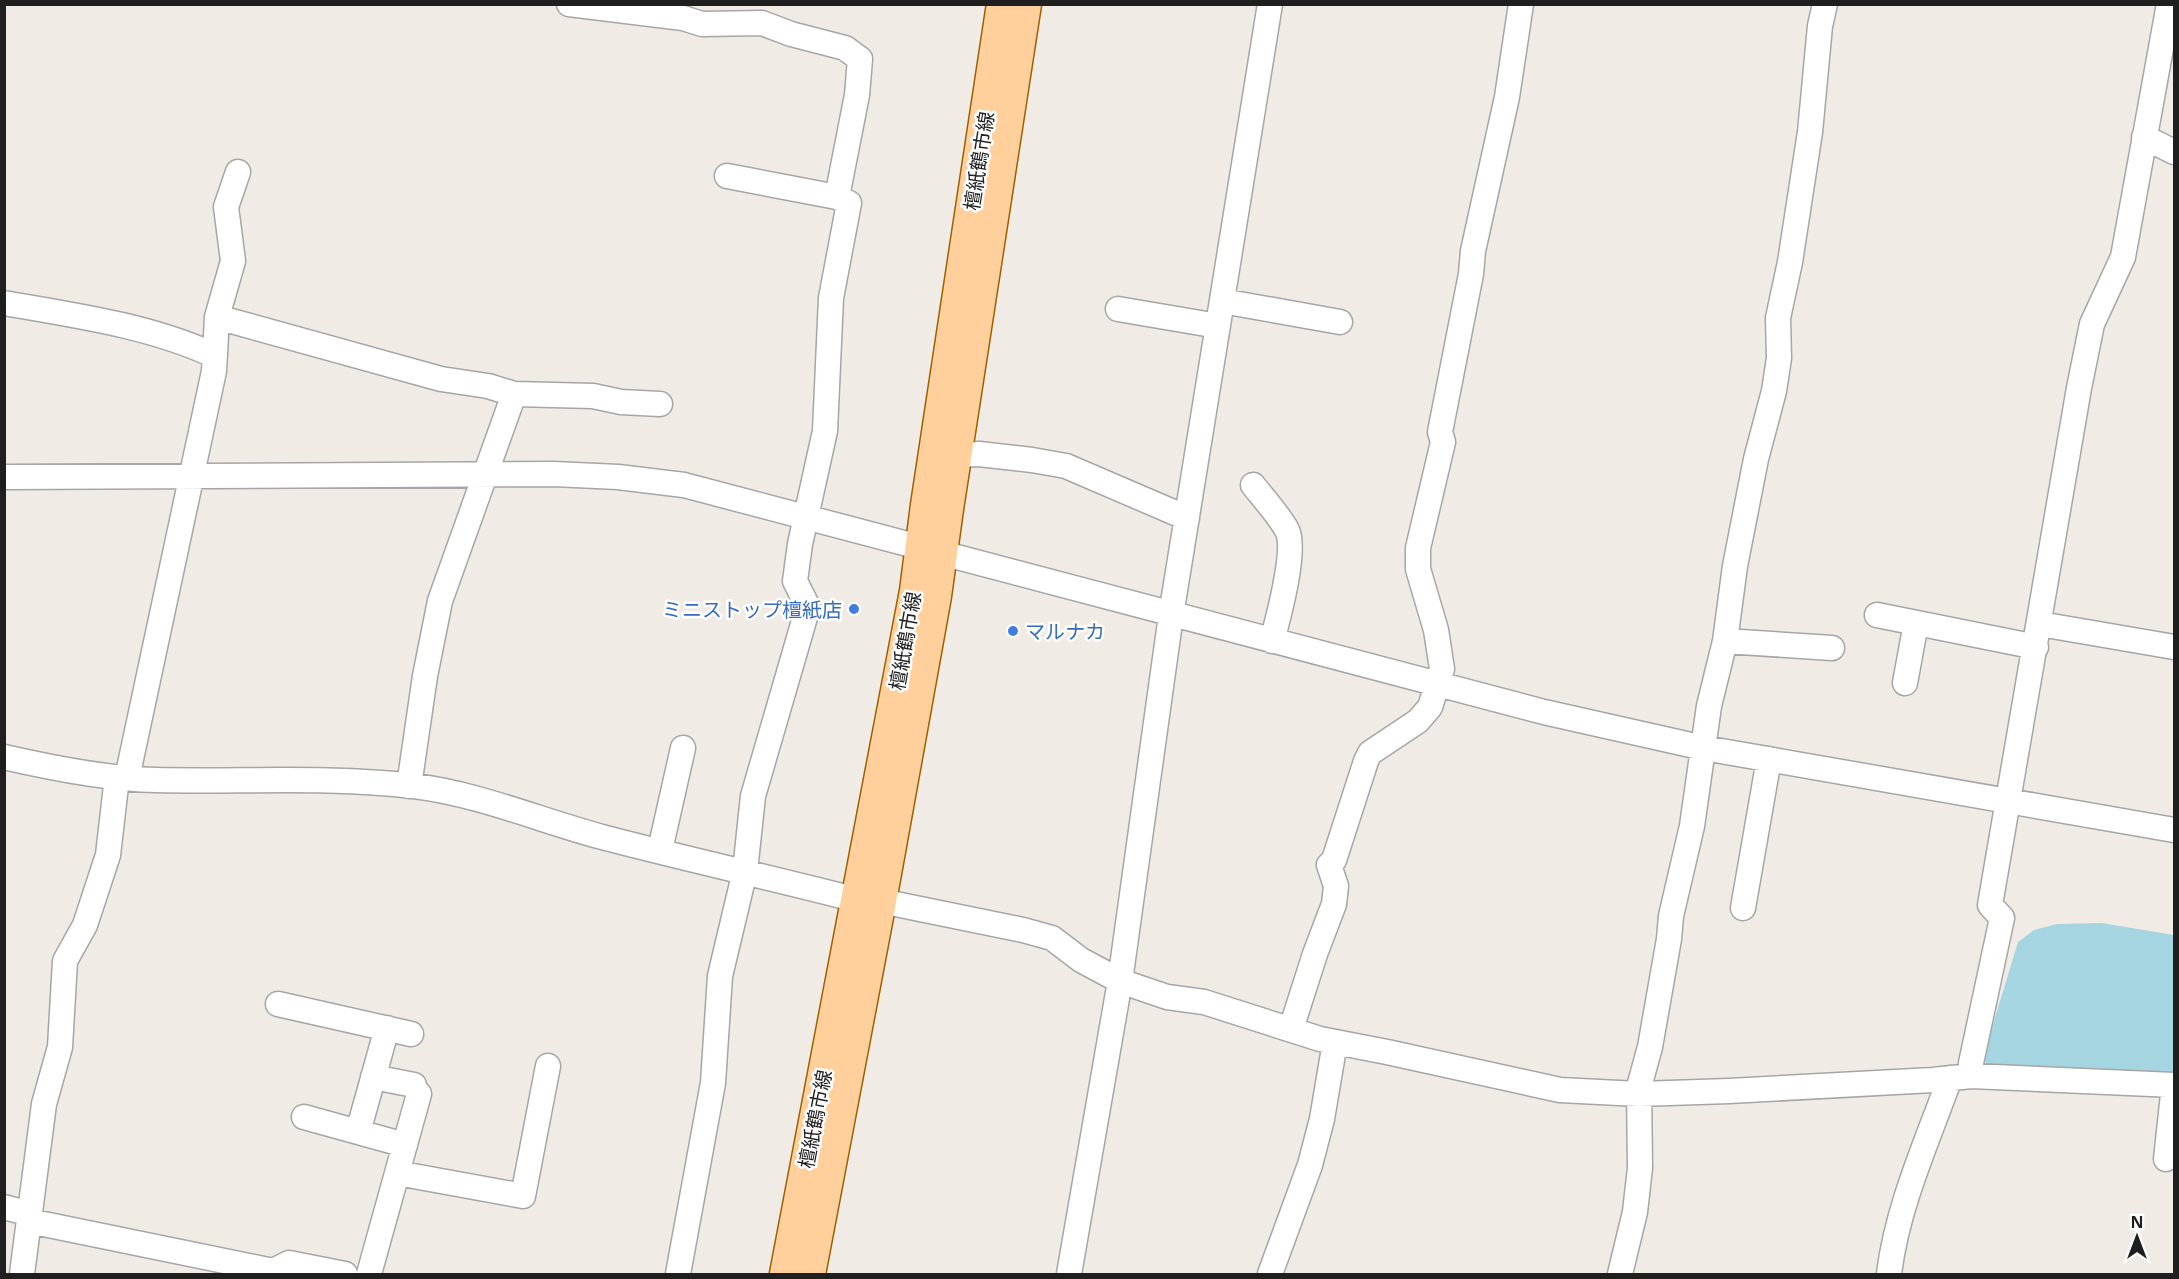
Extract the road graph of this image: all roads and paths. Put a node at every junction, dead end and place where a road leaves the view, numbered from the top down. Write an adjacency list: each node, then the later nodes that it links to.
1 (569, 4): 8 (street)
2 (1002, 4): 30 (main road, 檀紙鶴市線)
3 (1026, 4): 23 (main road, 檀紙鶴市線)
4 (1270, 4): 14 (street)
5 (1521, 4): 39 (street)
6 (1825, 4): 36 (street)
7 (2169, 4): 9 (street)
8 (622, 8): 13 (street)
9 (2144, 137): 10 (street); 34 (street)
10 (2175, 152)
11 (238, 172): 17 (street)
12 (727, 176): 13 (street)
13 (837, 197): 28 (street)
14 (1222, 301): 18 (street); 19 (street)
15 (4, 303): 20 (street)
16 (1118, 309): 19 (street)
17 (217, 317): 20 (street); 21 (street)
18 (1340, 322)
19 (1218, 326): 29 (street)
20 (215, 356): 26 (street)
21 (514, 394): 22 (street); 24 (street)
22 (660, 405)
23 (956, 454): 29 (street); 30 (main road, 檀紙鶴市線)
24 (485, 474): 26 (street); 28 (street); 46 (street)
25 (4, 477): 26 (street)
26 (191, 477): 45 (street)
27 (1253, 485): 35 (street)
28 (807, 517): 30 (street); 50 (street)
29 (1187, 518): 31 (street)
30 (931, 550): 31 (street); 51 (main road, 檀紙鶴市線)
31 (1171, 615): 35 (street); 53 (street)
32 (1877, 615): 33 (street)
33 (1916, 623): 34 (street); 40 (street)
34 (2038, 636): 37 (street); 47 (street)
35 (1272, 641): 39 (street)
36 (1725, 641): 38 (street); 42 (street)
37 (2175, 647)
38 (1832, 648)
39 (1438, 683): 42 (street); 56 (street)
40 (1905, 683)
41 (683, 748): 49 (street)
42 (1704, 748): 44 (street); 63 (street)
43 (4, 757): 45 (street)
44 (1769, 759): 47 (street); 52 (street)
45 (122, 777): 46 (street); 70 (street)
46 (409, 786): 49 (street)
47 (2009, 801): 48 (street); 61 (street)
48 (2175, 830)
49 (660, 850): 50 (street)
50 (745, 872): 51 (street); 74 (street)
51 (869, 900): 53 (street); 75 (main road, 檀紙鶴市線); 76 (main road, 檀紙鶴市線)
52 (1743, 908)
53 (1120, 981): 56 (street); 77 (street)
54 (278, 1004): 55 (street)
55 (387, 1028): 57 (street); 60 (street)
56 (1291, 1029): 58 (street)
57 (411, 1034)
58 (1335, 1042): 63 (street); 78 (street)
59 (548, 1066): 68 (street)
60 (373, 1077): 65 (street); 66 (street)
61 (1961, 1077): 62 (street); 63 (street); 80 (street)
62 (2174, 1085): 67 (street)
63 (1639, 1094): 79 (street)
64 (304, 1117): 65 (street)
65 (358, 1132): 66 (street)
66 (405, 1145): 68 (street)
67 (2166, 1159)
68 (397, 1173): 73 (street)
69 (4, 1207): 70 (street)
70 (30, 1218): 71 (street); 72 (street)
71 (17, 1265)
72 (345, 1275)
73 (369, 1275)
74 (678, 1275)
75 (785, 1275)
76 (810, 1275)
77 (1069, 1275)
78 (1270, 1275)
79 (1620, 1275)
80 (1889, 1275)

